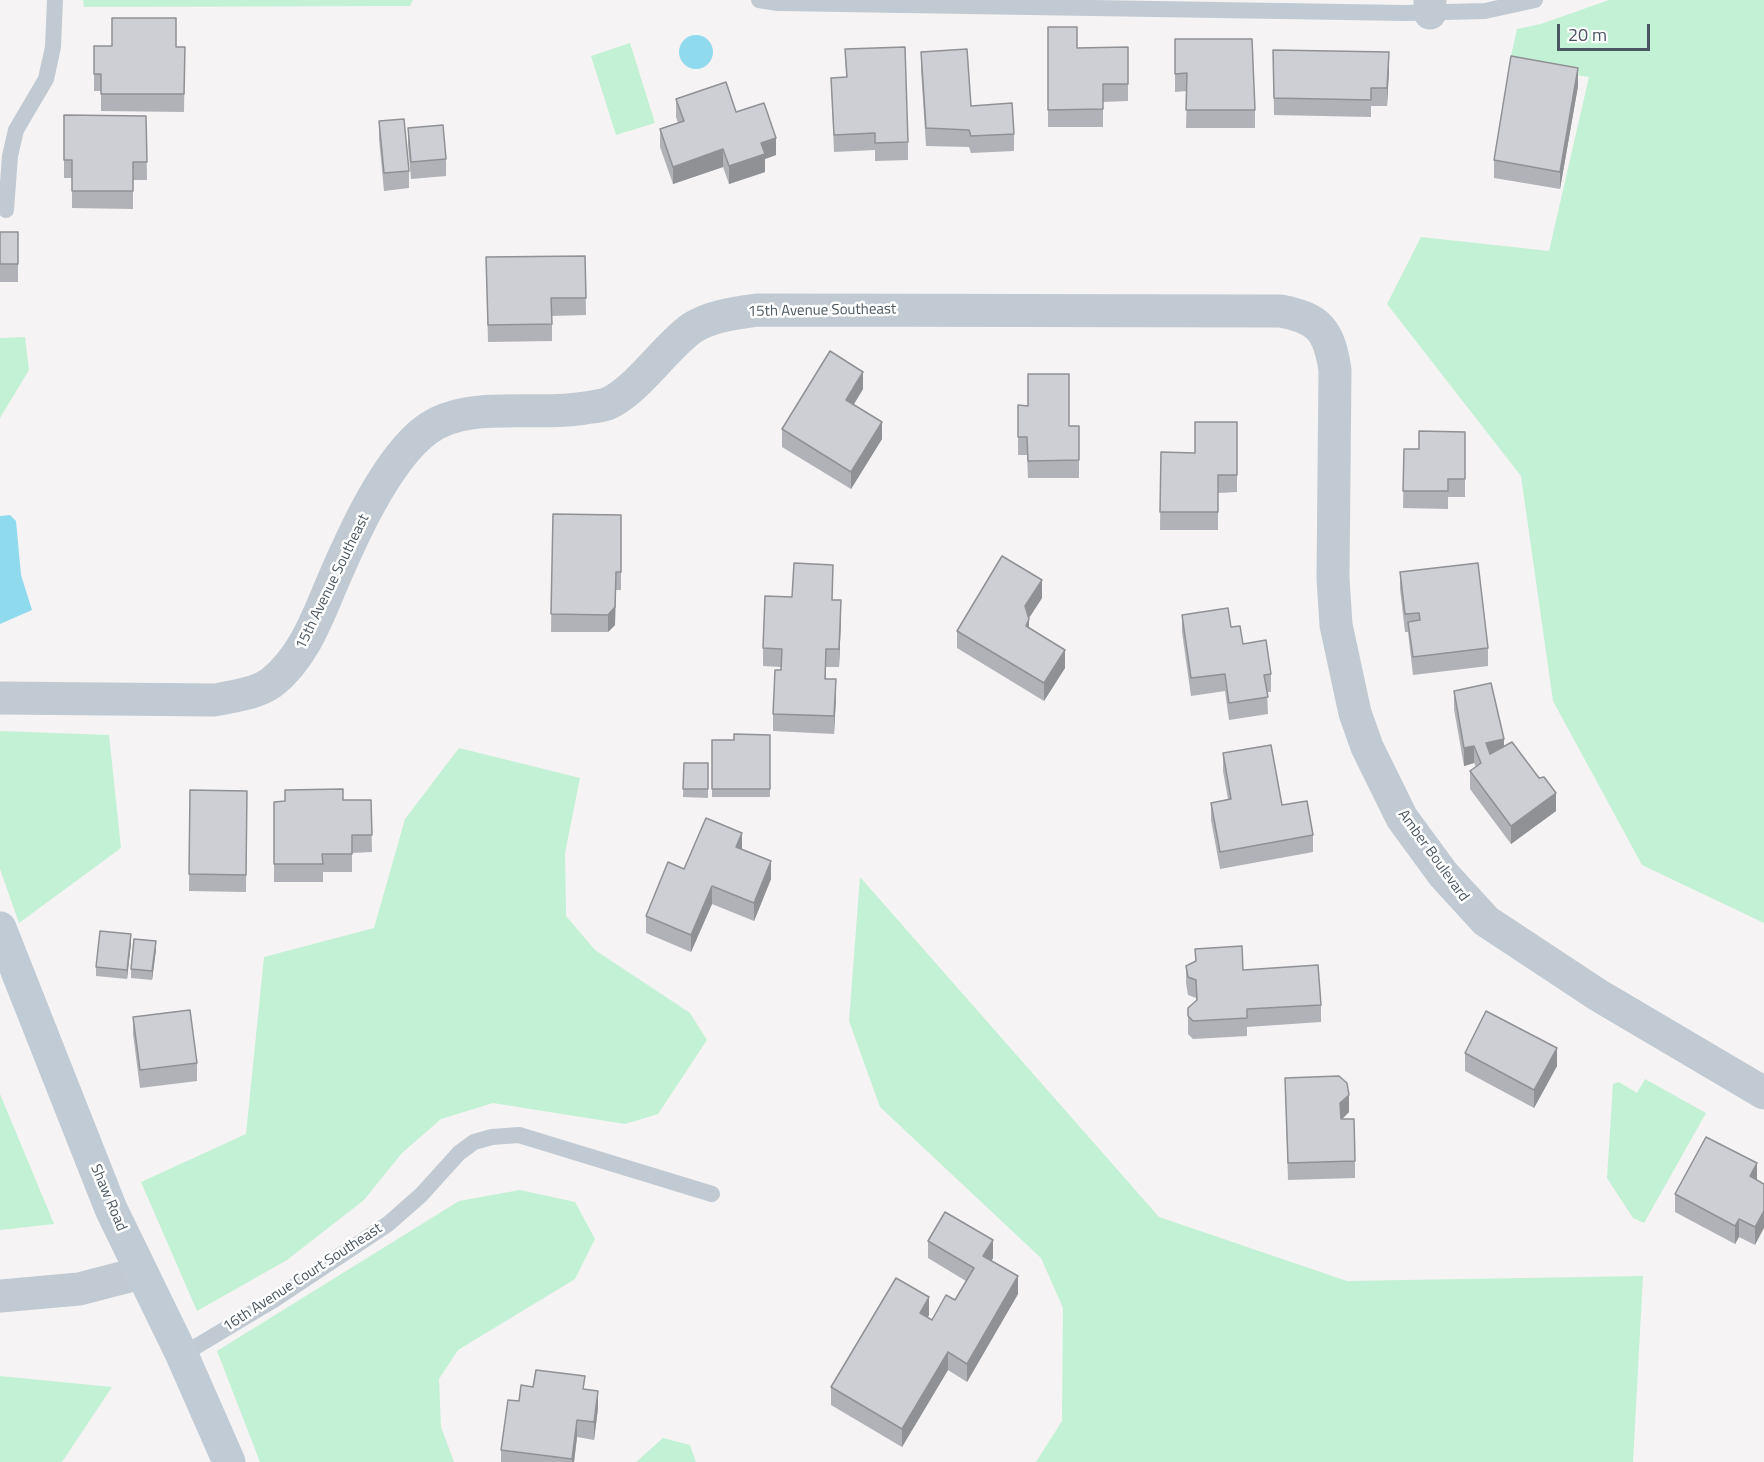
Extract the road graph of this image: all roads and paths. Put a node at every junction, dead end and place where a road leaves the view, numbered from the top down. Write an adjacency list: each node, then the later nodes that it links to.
1 (55, 0): 5 (lane)
2 (759, 0): 4 (lane)
3 (1535, 0): 4 (lane)
4 (1430, 6)
5 (6, 210)
6 (1320, 326): 7 (street, 15th Avenue Southeast); 9 (street, Amber Boulevard)
7 (0, 698)
8 (0, 928): 11 (main road, Shaw Road)
9 (1764, 1094)
10 (712, 1194): 13 (lane, 16th Avenue Court Southeast)
11 (141, 1273): 12 (street); 13 (main road, Shaw Road)
12 (0, 1296)
13 (182, 1355): 14 (main road, Shaw Road)
14 (229, 1462)

